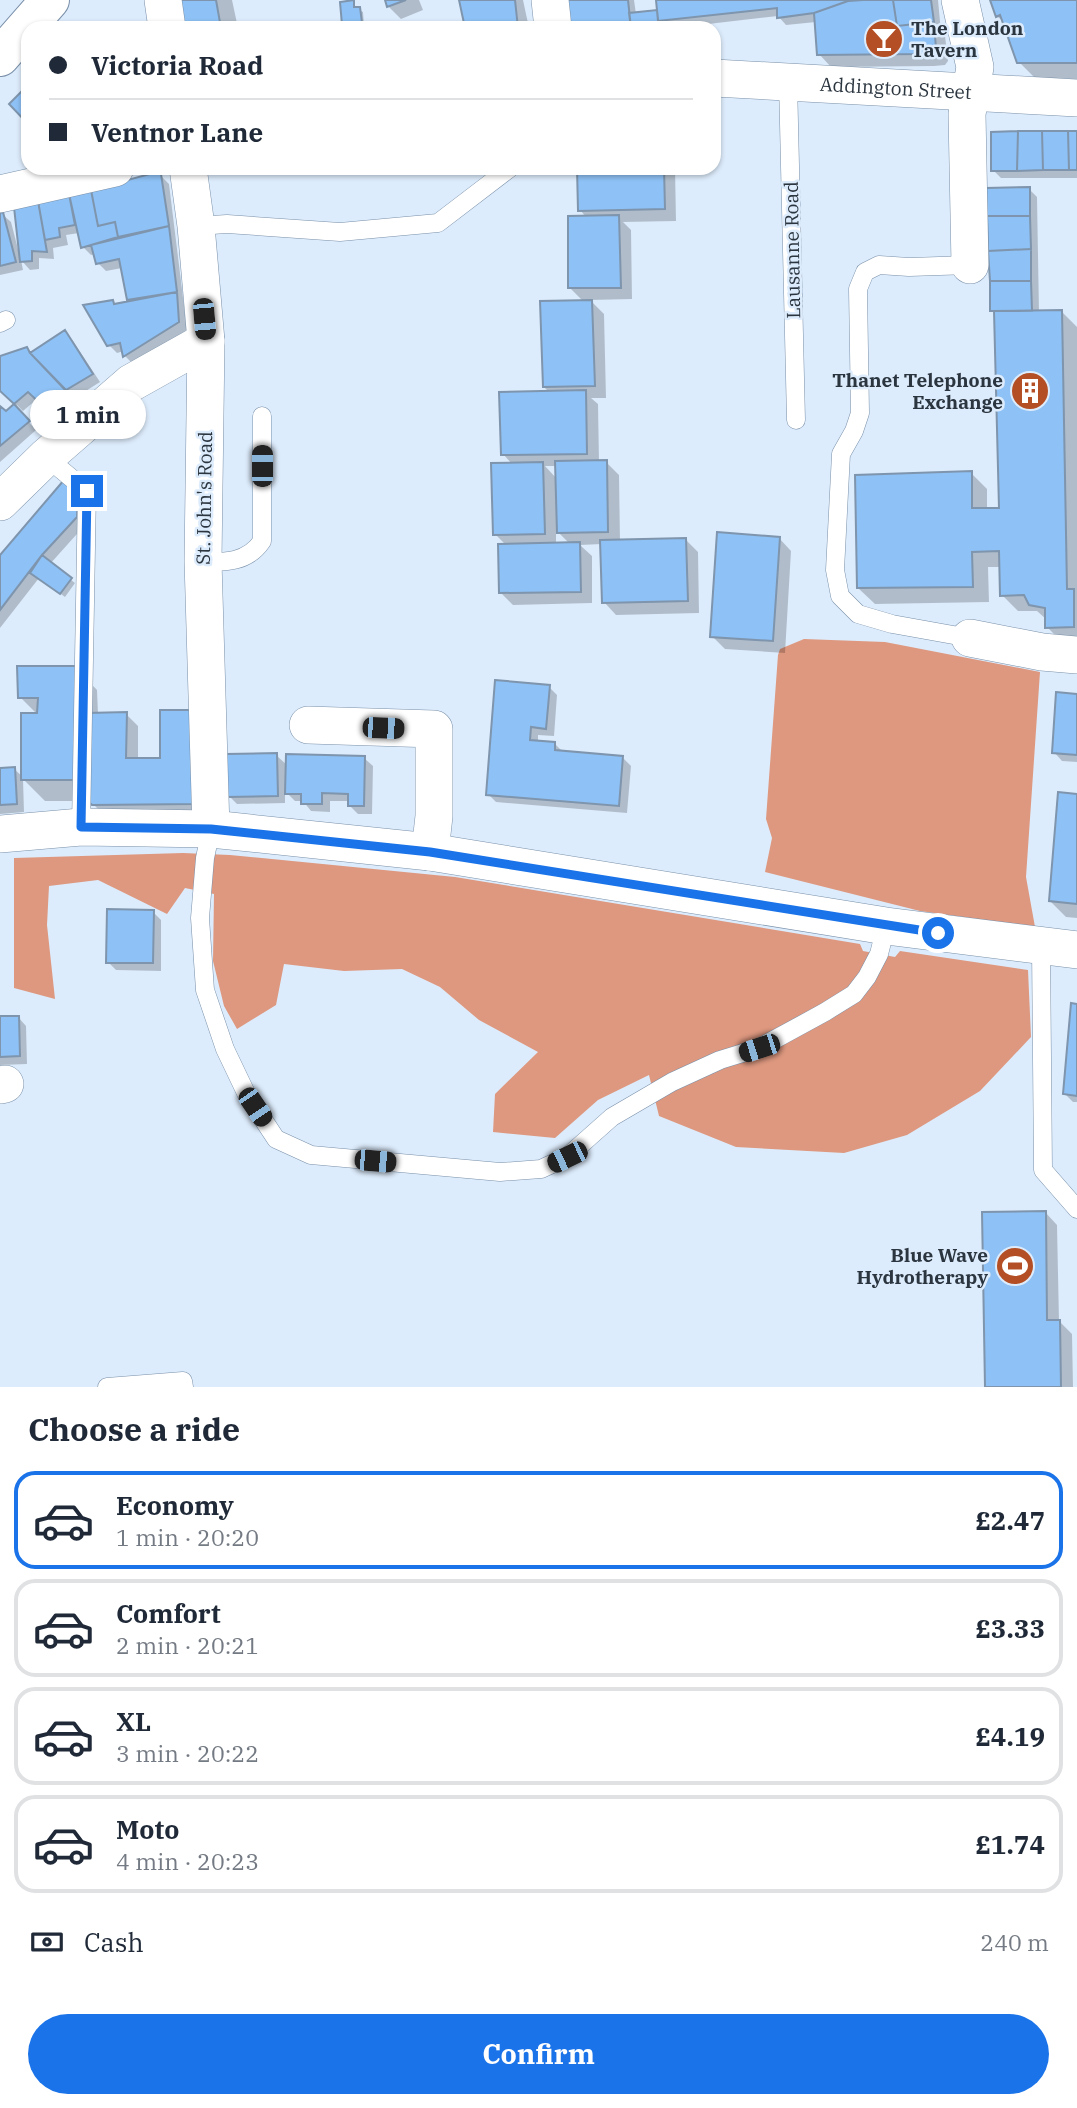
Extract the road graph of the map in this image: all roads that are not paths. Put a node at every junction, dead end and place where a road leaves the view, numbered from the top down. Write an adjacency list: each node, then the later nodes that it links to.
1 (50, 0): 5 (main road)
2 (163, 0): 6 (street)
3 (550, 0): 7 (street)
4 (960, 0): 12 (street)
5 (32, 21)
6 (166, 21)
7 (552, 21)
8 (21, 33): 9 (main road)
9 (0, 57)
10 (721, 78): 11 (street, Addington Street)
11 (788, 81): 12 (street, Addington Street); 22 (lane, Lausanne Road)
12 (971, 90): 13 (street, Addington Street); 19 (street)
13 (1077, 97)
14 (84, 175): 17 (street)
15 (189, 175): 18 (street, St. John's Road)
16 (501, 175): 18 (lane)
17 (0, 194)
18 (196, 226): 20 (street, St. John's Road)
19 (970, 265): 26 (lane)
20 (206, 341): 23 (street); 25 (street, St. John's Road)
21 (262, 416): 25 (lane)
22 (796, 420)
23 (46, 457): 24 (street); 29 (lane)
24 (0, 502)
25 (203, 561): 30 (street, St. John's Road)
26 (970, 638): 27 (street)
27 (1077, 655)
28 (308, 725): 32 (street)
29 (81, 827): 30 (street); 31 (street)
30 (211, 829): 32 (street); 33 (lane)
31 (0, 834)
32 (430, 852): 33 (street)
33 (886, 926): 34 (street)
34 (1041, 947): 35 (street); 36 (lane)
35 (1077, 950)
36 (1077, 1209)
37 (107, 1387): 38 (lane)
38 (184, 1387)

